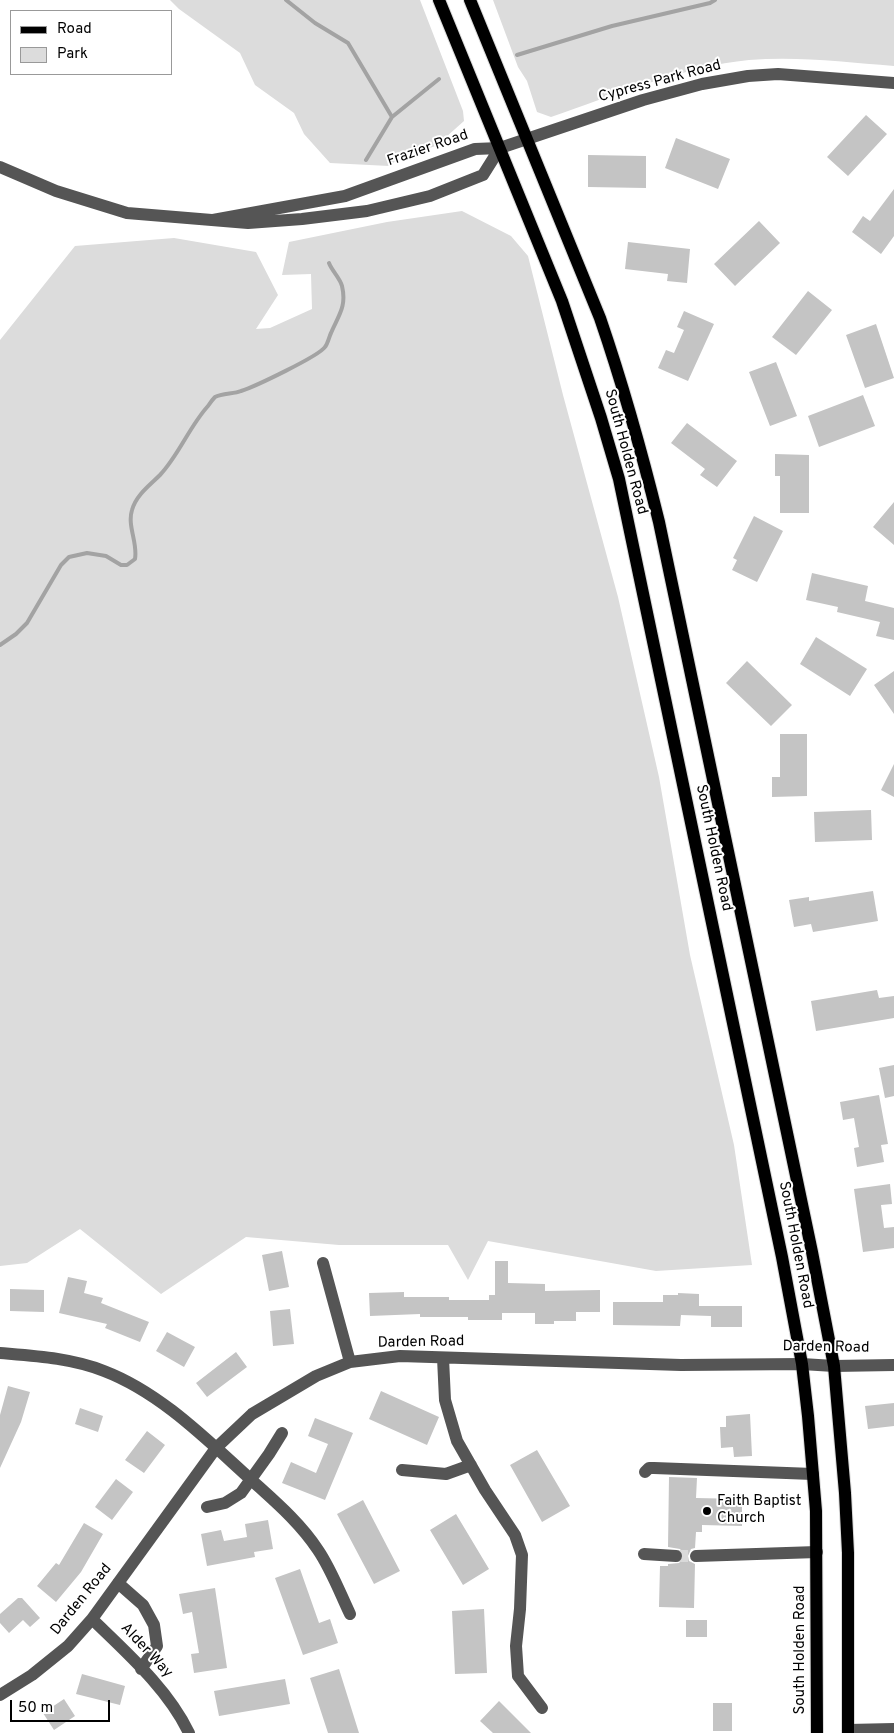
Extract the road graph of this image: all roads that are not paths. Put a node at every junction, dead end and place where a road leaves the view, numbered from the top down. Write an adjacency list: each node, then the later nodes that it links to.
1 (439, 0): 5 (main road, South Holden Road)
2 (470, 0): 4 (main road, South Holden Road)
3 (894, 82): 4 (street, Cypress Park Road)
4 (526, 139): 5 (street, Cypress Park Road); 14 (main road, South Holden Road)
5 (500, 148): 7 (street, Frazier Road); 7 (street, Frazier Road); 12 (main road, South Holden Road)
6 (0, 167): 7 (street, Frazier Road)
7 (213, 220)
8 (323, 1263): 11 (street)
9 (0, 1353): 16 (street)
10 (443, 1358): 11 (street, Darden Road); 12 (street, Darden Road); 17 (street)
11 (350, 1362): 16 (street, Darden Road)
12 (802, 1364): 14 (street, Darden Road); 20 (main road, South Holden Road)
13 (894, 1365): 14 (street, Darden Road)
14 (834, 1366): 34 (main road, South Holden Road)
15 (282, 1432): 21 (street)
16 (216, 1448): 21 (street); 27 (street, Darden Road)
17 (471, 1465): 18 (street); 32 (street)
18 (402, 1470)
19 (645, 1472): 20 (street)
20 (813, 1474): 23 (main road, South Holden Road)
21 (251, 1480): 22 (street); 28 (street)
22 (207, 1507)
23 (817, 1552): 26 (street); 36 (main road, South Holden Road)
24 (644, 1554): 25 (street)
25 (676, 1556)
26 (696, 1556)
27 (118, 1583): 29 (street, Darden Road); 30 (street)
28 (350, 1614)
29 (92, 1619): 30 (street, Alder Way); 31 (street, Darden Road)
30 (142, 1669): 35 (street, Alder Way)
31 (0, 1695)
32 (542, 1708)
33 (894, 1729): 34 (street)
34 (848, 1731)
35 (189, 1733)
36 (817, 1733)

